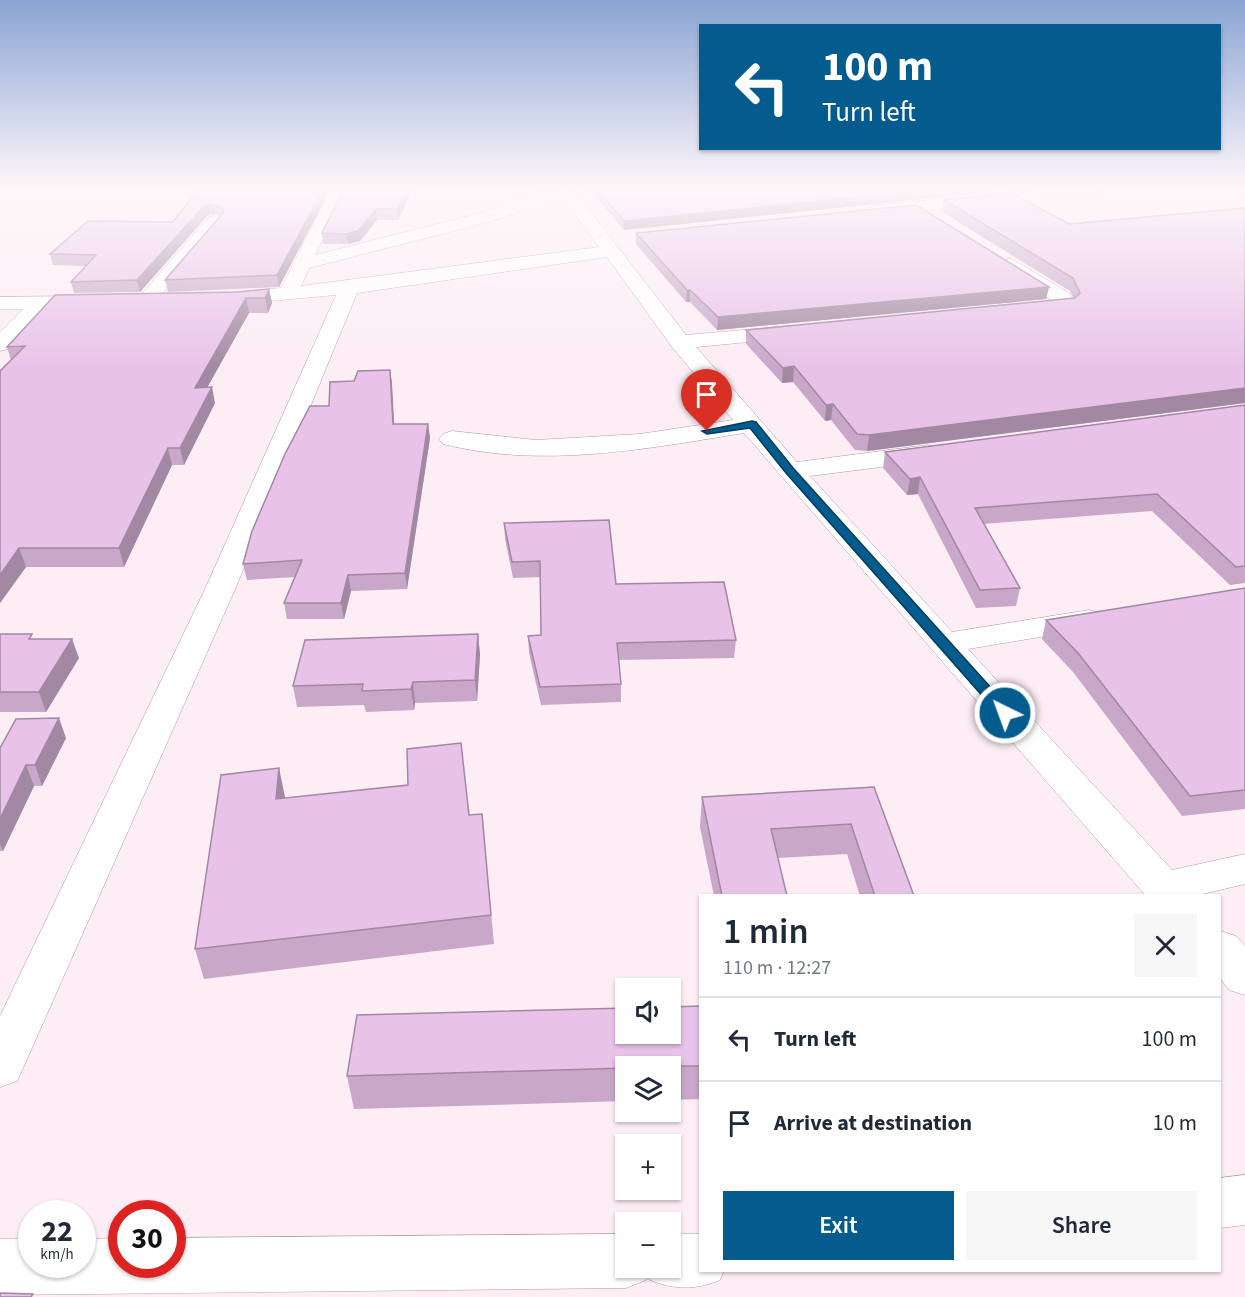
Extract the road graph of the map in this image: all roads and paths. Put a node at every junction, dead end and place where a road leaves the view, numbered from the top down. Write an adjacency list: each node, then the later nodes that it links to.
1 (191, 249): 12 (street)
2 (309, 249): 7 (street)
3 (363, 249): 7 (street)
4 (582, 249): 8 (street)
5 (619, 249): 17 (street)
6 (994, 255): 15 (street)
7 (301, 264): 9 (street)
8 (350, 288): 9 (street); 29 (street)
9 (288, 294): 10 (street)
10 (206, 299)
11 (170, 300): 12 (street)
12 (146, 301): 14 (street)
13 (0, 303): 14 (street)
14 (40, 303): 18 (street)
15 (1008, 311)
16 (809, 330): 17 (street)
17 (680, 342): 19 (street)
18 (0, 344)
19 (752, 424): 20 (street); 22 (street)
20 (452, 439)
21 (953, 450): 22 (street)
22 (790, 471): 24 (street)
23 (1117, 615): 24 (street)
24 (942, 644): 26 (street)
25 (1245, 869): 26 (street)
26 (1167, 891)
27 (1221, 949): 28 (street)
28 (1245, 976)
29 (0, 1066)
30 (1245, 1200): 31 (street)
31 (1221, 1203)
32 (615, 1261): 35 (street)
33 (681, 1261): 34 (street)
34 (699, 1261)
35 (0, 1268)

